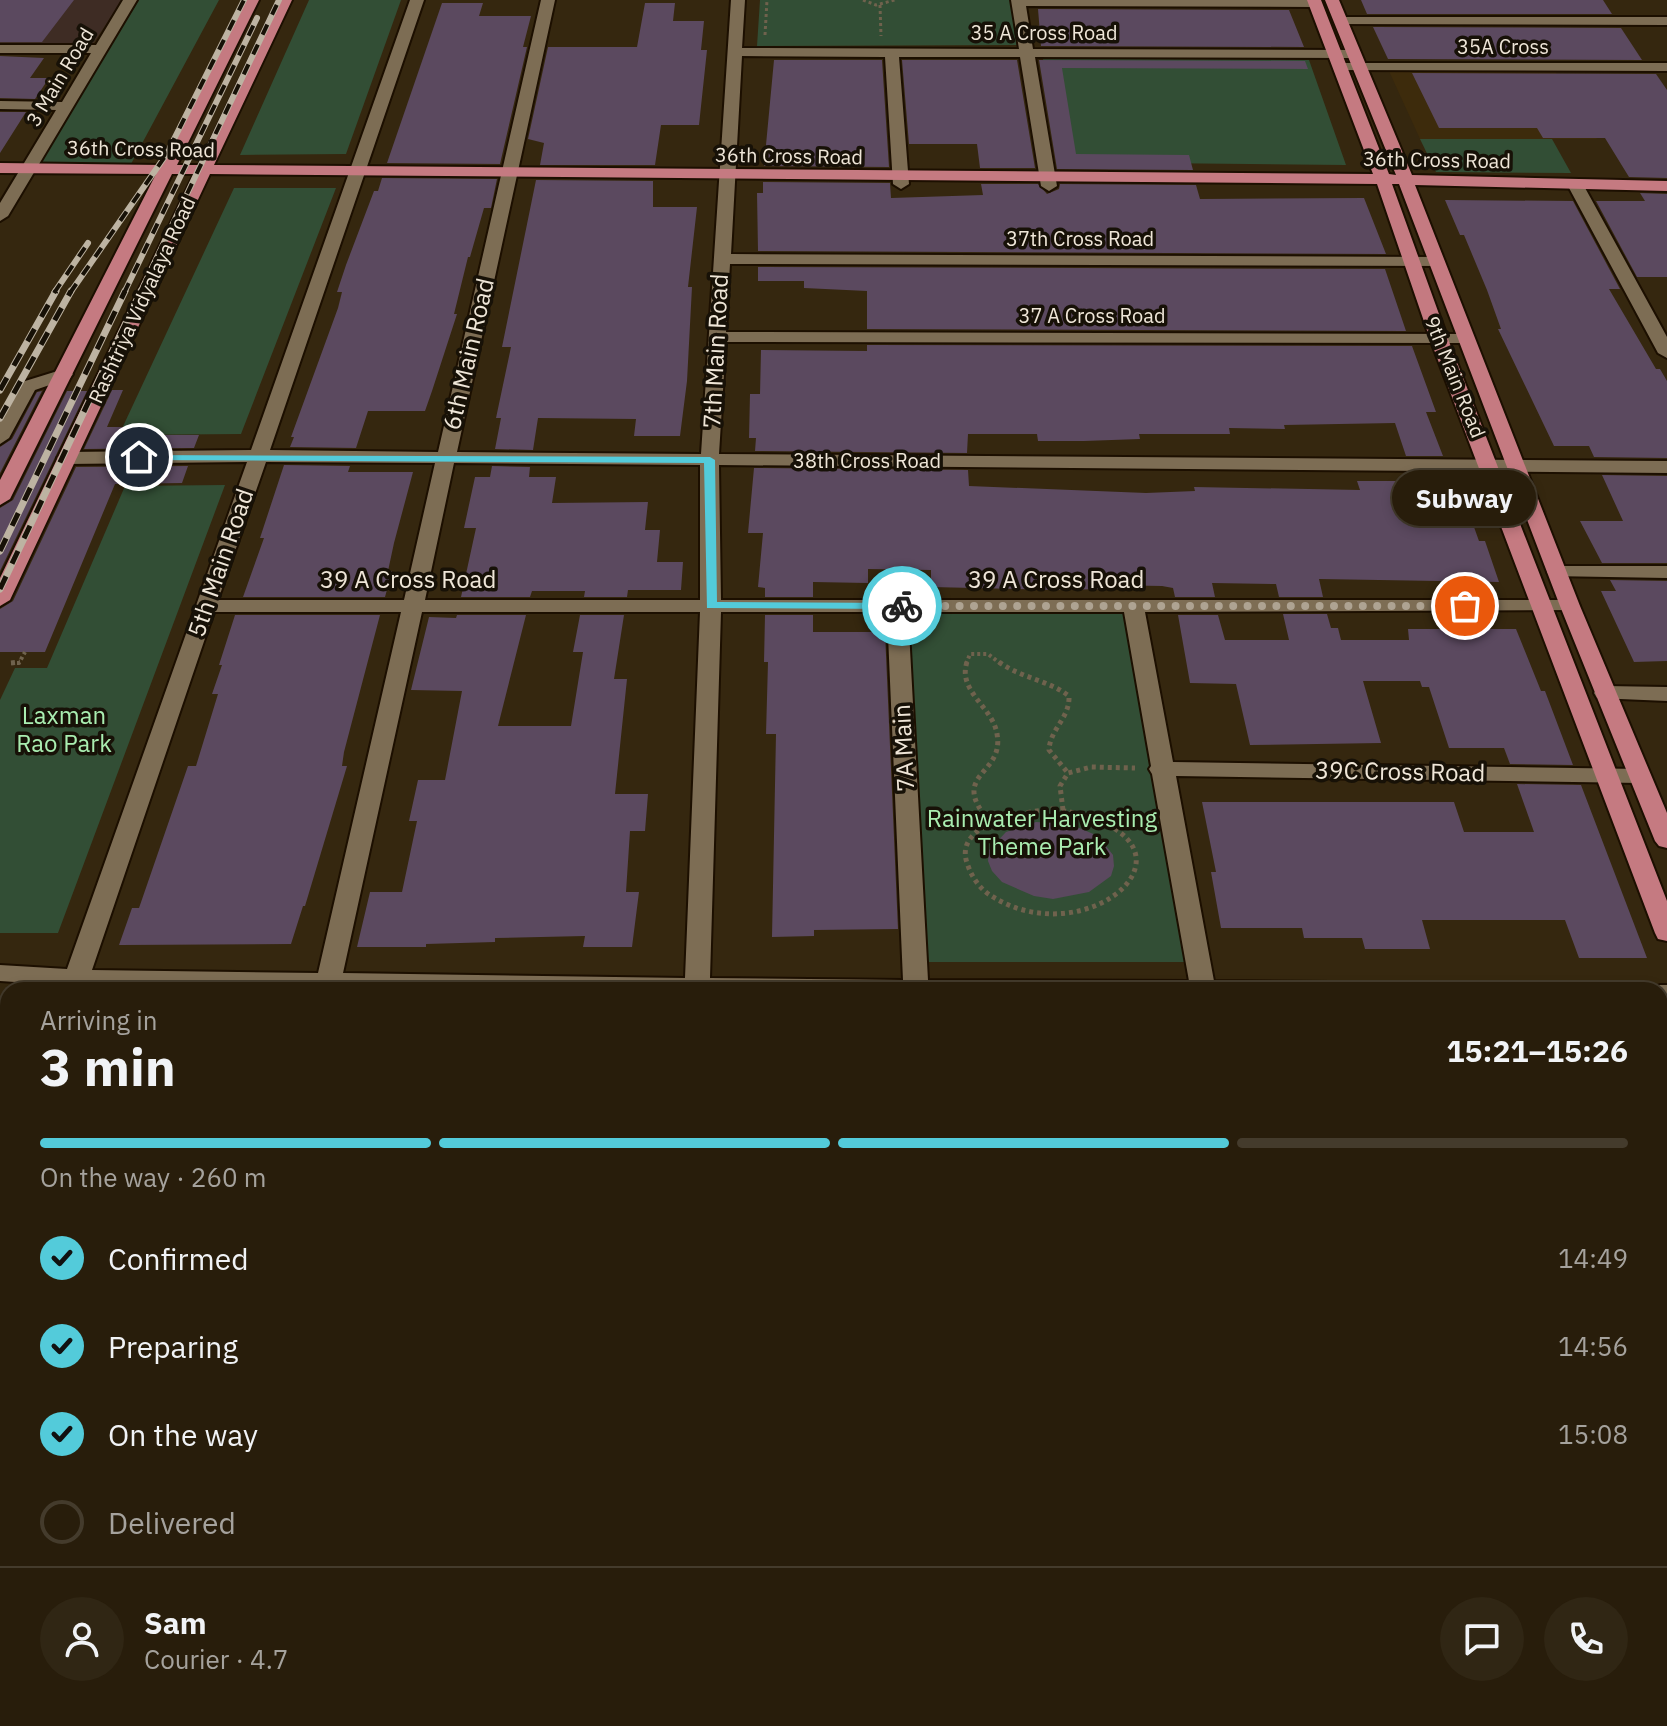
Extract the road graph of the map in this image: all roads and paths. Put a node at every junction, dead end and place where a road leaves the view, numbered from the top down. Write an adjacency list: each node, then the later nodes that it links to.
1 (130, 0): 17 (street, 3 Main Road)
2 (252, 0): 27 (main road, Rashtriya Vidyalaya Road)
3 (285, 0): 28 (main road, Rashtriya Vidyalaya Road)
4 (417, 0): 29 (street, 5th Main Road)
5 (548, 0): 31 (street, 6th Main Road)
6 (738, 0): 18 (street, 7th Main Road)
7 (863, 0): 12 (path)
8 (895, 0): 12 (path)
9 (1332, 0): 14 (main road, 9th Main Road)
10 (1018, 1): 11 (street); 19 (street)
11 (1314, 2): 20 (main road, 9th Main Road)
12 (880, 5): 15 (path)
13 (1665, 14): 14 (street)
14 (1340, 21): 21 (main road, 9th Main Road)
15 (887, 47): 18 (street, 35 A Cross Road); 19 (street, 35 A Cross Road); 33 (street)
16 (0, 49): 17 (street)
17 (101, 49): 24 (street, 3 Main Road)
18 (734, 52): 32 (street, 7th Main Road)
19 (1027, 53): 20 (street, 35 A Cross Road); 34 (street)
20 (1336, 60): 21 (street, 35A Cross); 35 (main road, 9th Main Road)
21 (1358, 60): 22 (street, 35A Cross); 36 (main road, 9th Main Road)
22 (1667, 67)
23 (0, 105): 24 (street)
24 (65, 106): 26 (street, 3 Main Road)
25 (0, 168): 26 (main road, 36th Cross Road)
26 (27, 172): 27 (main road, 36th Cross Road); 30 (main road, 36th Cross Road); 39 (street, 3 Main Road)
27 (166, 173): 28 (main road, 36th Cross Road); 47 (main road, Rashtriya Vidyalaya Road)
28 (202, 174): 29 (main road, 36th Cross Road); 50 (main road, Rashtriya Vidyalaya Road)
29 (355, 175): 31 (main road, 36th Cross Road); 49 (street, 5th Main Road)
30 (0, 176)
31 (509, 177): 32 (main road, 36th Cross Road); 51 (street, 6th Main Road)
32 (727, 179): 33 (main road, 36th Cross Road); 40 (street, 7th Main Road)
33 (901, 181): 34 (main road, 36th Cross Road)
34 (1049, 182): 35 (main road, 36th Cross Road)
35 (1383, 182): 36 (main road, 36th Cross Road); 41 (main road, 9th Main Road)
36 (1407, 184): 37 (main road, 36th Cross Road); 42 (main road, 9th Main Road)
37 (1576, 186): 38 (main road, 36th Cross Road); 46 (street)
38 (1667, 186)
39 (0, 216)
40 (722, 259): 41 (street, 37th Cross Road); 43 (street, 7th Main Road)
41 (1411, 262): 42 (street, 37th Cross Road); 44 (main road, 9th Main Road)
42 (1437, 262): 45 (main road, 9th Main Road)
43 (717, 337): 44 (street, 37 A Cross Road); 52 (street, 7th Main Road)
44 (1439, 339): 45 (street, 37 A Cross Road); 53 (main road, 9th Main Road)
45 (1466, 339): 54 (main road, 9th Main Road)
46 (1667, 353)
47 (64, 374): 48 (street); 56 (main road, Rashtriya Vidyalaya Road)
48 (0, 438)
49 (258, 456): 50 (street, 38th Cross Road); 51 (street, 38th Cross Road); 60 (street, 5th Main Road)
50 (67, 458): 59 (main road, Rashtriya Vidyalaya Road)
51 (445, 459): 52 (street, 38th Cross Road); 61 (street, 6th Main Road)
52 (710, 460): 53 (street, 38th Cross Road); 62 (street, 7th Main Road)
53 (1489, 466): 54 (street, 38th Cross Road); 65 (main road, 9th Main Road)
54 (1515, 466): 55 (street, 38th Cross Road); 57 (main road, 9th Main Road)
55 (1667, 467)
56 (0, 499)
57 (1557, 572): 58 (street); 66 (main road, 9th Main Road)
58 (1667, 572)
59 (0, 600)
60 (206, 606): 61 (street, 39 A Cross Road); 81 (street, 5th Main Road)
61 (413, 606): 62 (street, 39 A Cross Road); 82 (street, 6th Main Road)
62 (711, 606): 63 (street, 39 A Cross Road); 83 (street, 7th Main Road)
63 (897, 606): 64 (street, 39 A Cross Road); 84 (street, 7A Main)
64 (1133, 606): 65 (street, 39 A Cross Road); 71 (street)
65 (1543, 606): 66 (street, 39 A Cross Road); 73 (main road, 9th Main Road)
66 (1570, 606): 69 (main road, 9th Main Road)
67 (25, 652): 68 (path)
68 (11, 663)
69 (1605, 693): 70 (street); 74 (main road, 9th Main Road)
70 (1667, 694)
71 (1160, 769): 72 (path); 73 (street, 39C Cross Road); 85 (street)
72 (1068, 773): 75 (path); 76 (path)
73 (1605, 776): 74 (street, 39C Cross Road); 78 (main road, 9th Main Road)
74 (1640, 776): 77 (main road, 9th Main Road)
75 (1063, 810): 76 (path); 76 (path)
76 (990, 822)
77 (1665, 829)
78 (1667, 933)
79 (0, 973): 80 (street)
80 (61, 982)
81 (75, 982)
82 (329, 982)
83 (697, 982)
84 (916, 982)
85 (1202, 982)

